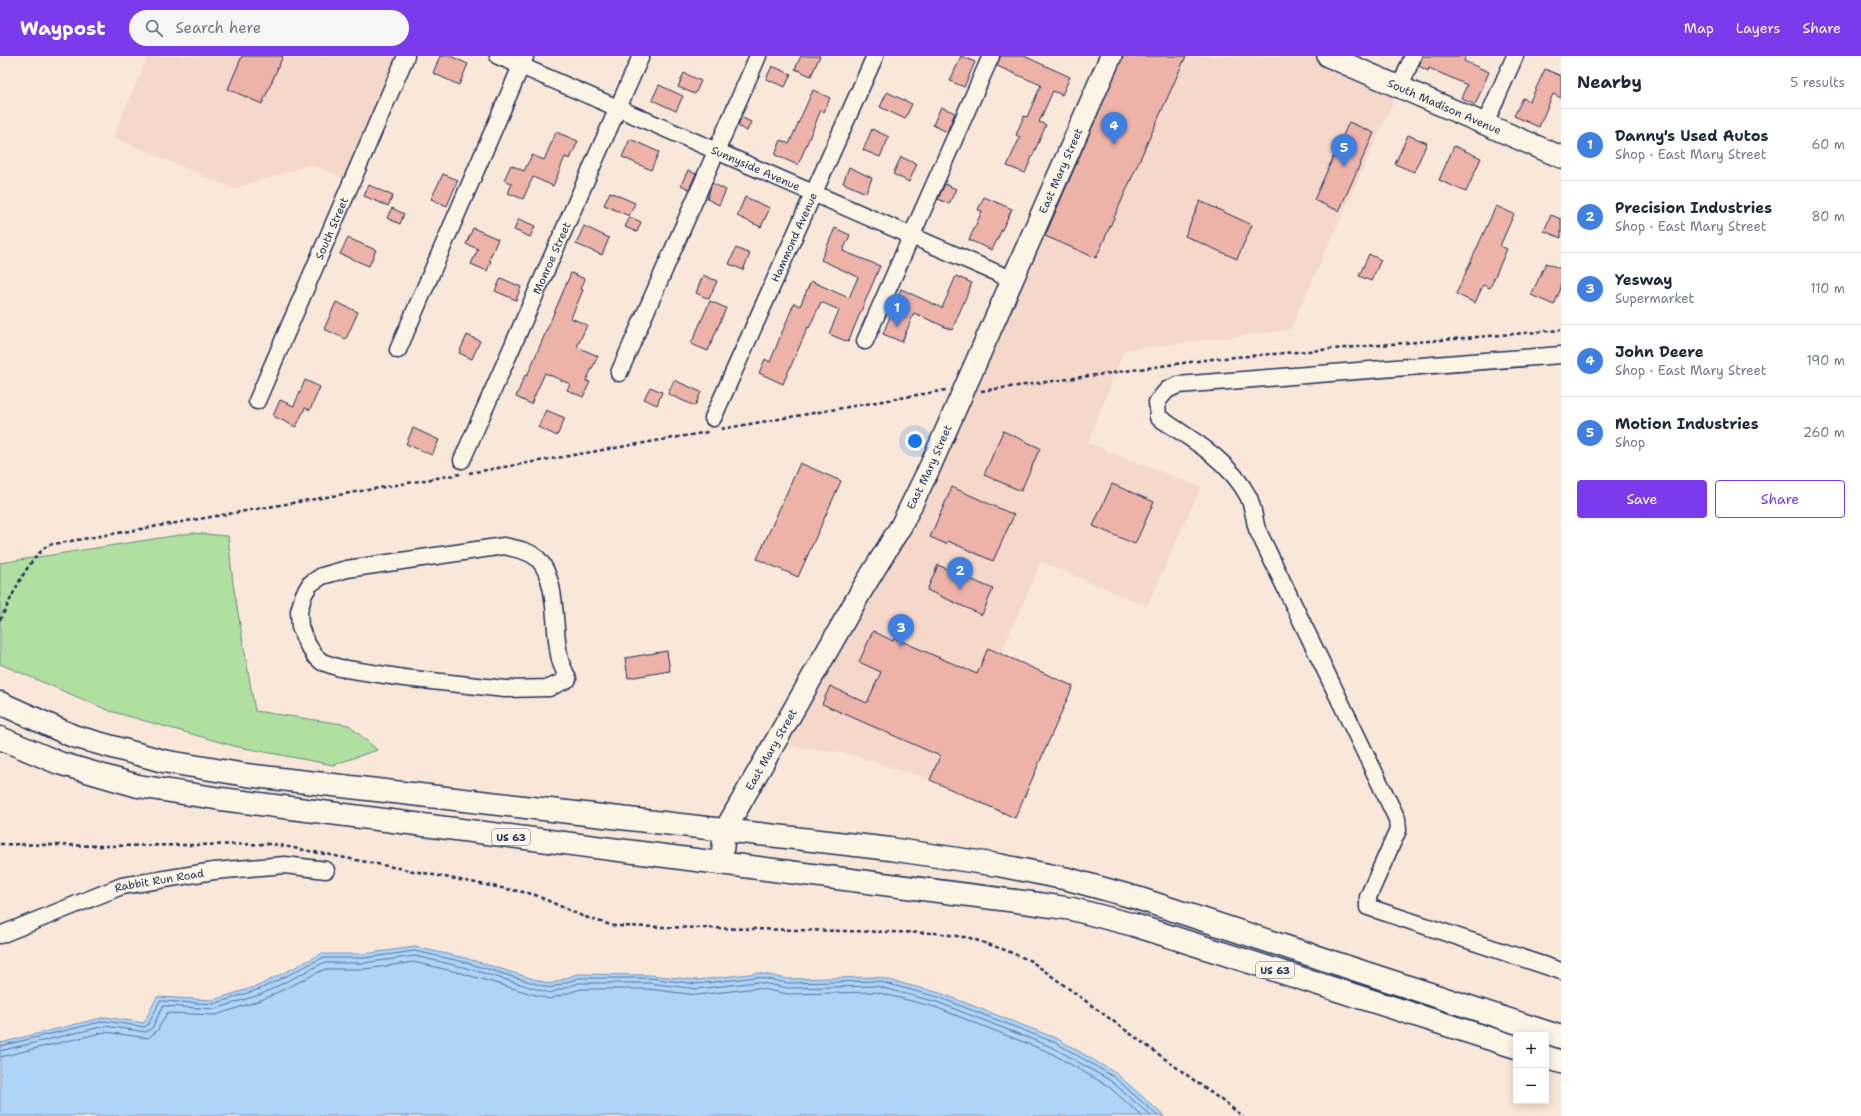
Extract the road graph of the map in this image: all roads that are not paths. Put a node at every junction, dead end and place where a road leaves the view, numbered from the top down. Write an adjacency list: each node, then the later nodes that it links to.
1 (406, 56): 24 (street, South Street)
2 (498, 56): 11 (street, Sunnyside Avenue)
3 (641, 56): 13 (street, Monroe Street)
4 (758, 56): 15 (street)
5 (874, 56): 17 (street, Hammond Avenue)
6 (991, 56): 18 (street)
7 (1111, 56): 19 (main road, East Mary Street)
8 (1328, 56): 12 (main road, South Madison Avenue)
9 (1413, 56): 12 (street)
10 (1515, 56): 14 (street)
11 (523, 61): 13 (street, Sunnyside Avenue); 21 (street)
12 (1400, 87): 14 (main road, South Madison Avenue)
13 (618, 108): 15 (street, Sunnyside Avenue); 26 (street, Monroe Street)
14 (1485, 124): 16 (main road, South Madison Avenue)
15 (716, 151): 17 (street, Sunnyside Avenue); 23 (street)
16 (1561, 158)
17 (814, 193): 18 (street, Sunnyside Avenue); 25 (street, Hammond Avenue)
18 (912, 236): 19 (street, Sunnyside Avenue); 20 (street)
19 (1013, 280): 30 (main road, East Mary Street)
20 (865, 341)
21 (398, 350)
22 (1561, 355): 34 (street)
23 (619, 373)
24 (257, 401)
25 (713, 418)
26 (462, 460)
27 (549, 688): 27 (street)
28 (0, 704): 30 (highway, US 63)
29 (0, 738): 31 (highway, US 63)
30 (725, 830): 31 (main road, East Mary Street); 35 (highway, US 63)
31 (721, 863): 36 (highway, US 63)
32 (326, 870): 33 (street, Rabbit Run Road)
33 (0, 934)
34 (1561, 971)
35 (1561, 1037)
36 (1513, 1046)
37 (1549, 1058): 38 (highway)
38 (1561, 1062)

